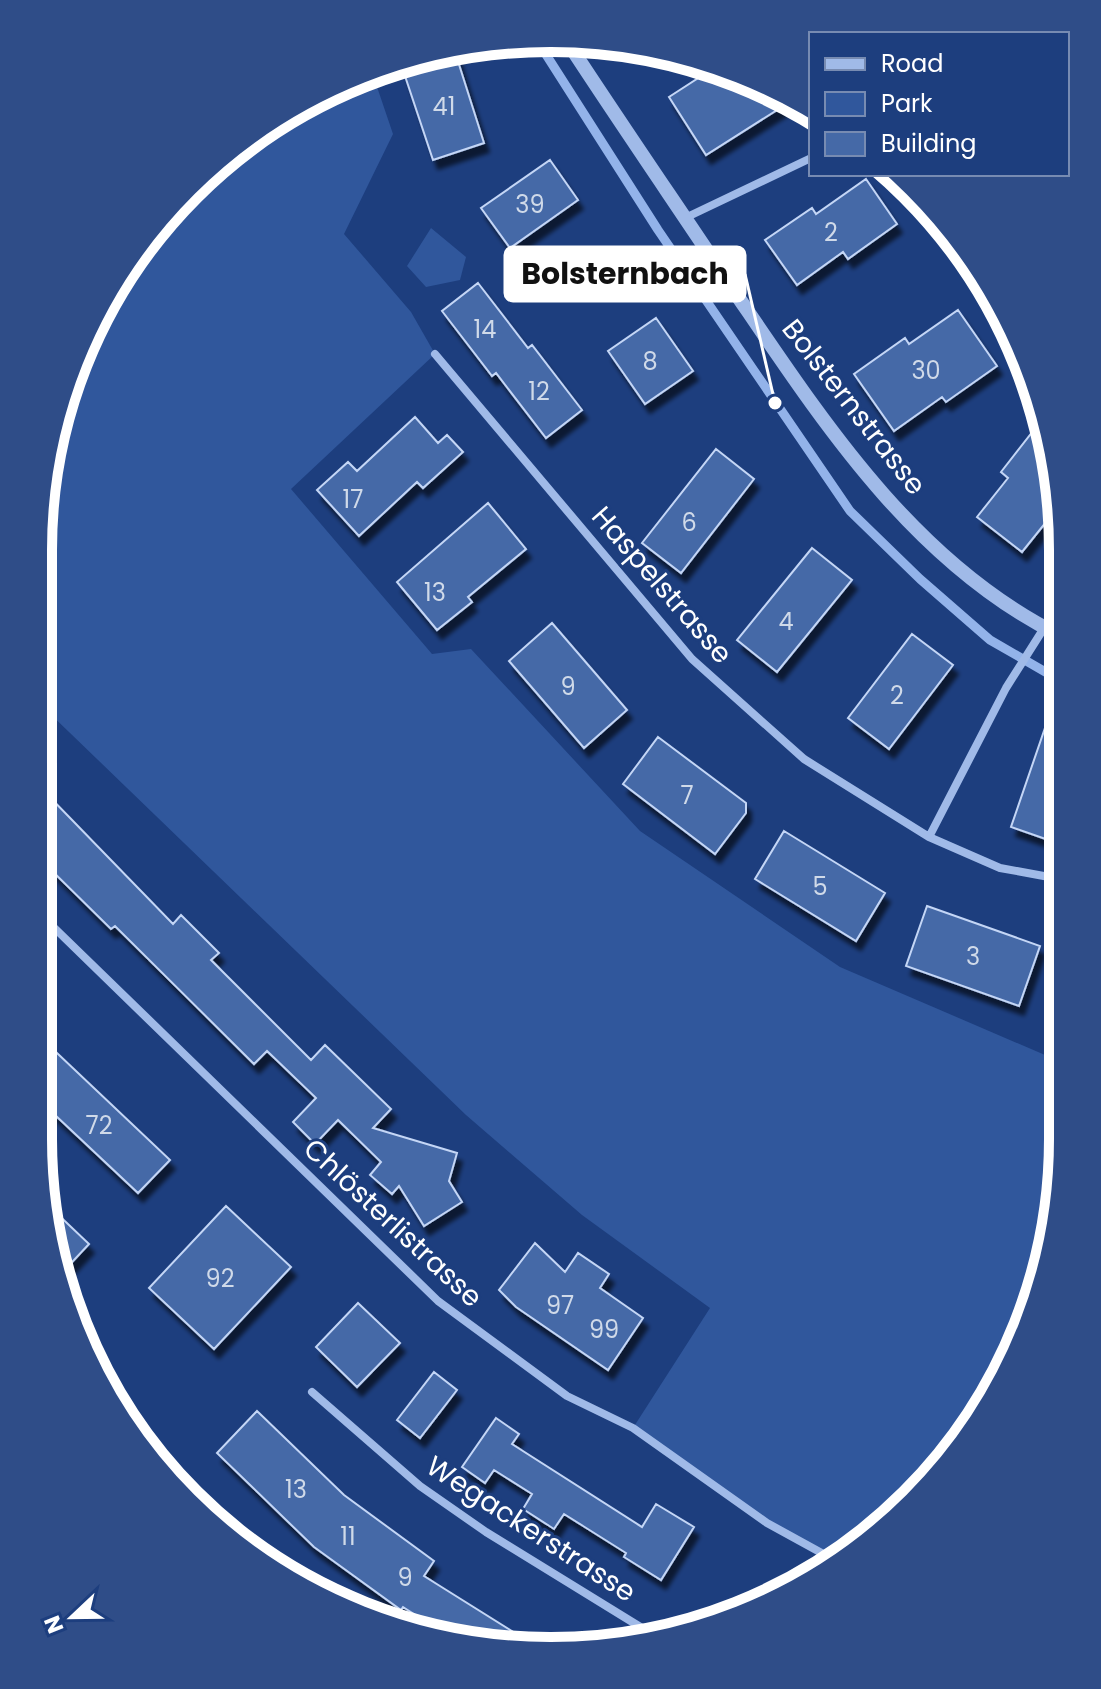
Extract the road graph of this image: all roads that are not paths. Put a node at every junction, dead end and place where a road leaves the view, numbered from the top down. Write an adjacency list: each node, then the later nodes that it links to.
1 (575, 53): 3 (street, Bolsternstrasse)
2 (809, 159): 3 (street)
3 (685, 218): 5 (street, Bolsternstrasse)
4 (435, 354): 7 (street, Haspelstrasse)
5 (1044, 628): 6 (street, Bolsternstrasse); 7 (street)
6 (1049, 630)
7 (929, 837): 8 (street, Haspelstrasse)
8 (1049, 877)
9 (52, 926): 11 (street, Chlösterlistrasse)
10 (312, 1392): 12 (street, Wegackerstrasse)
11 (824, 1555)
12 (642, 1628)

